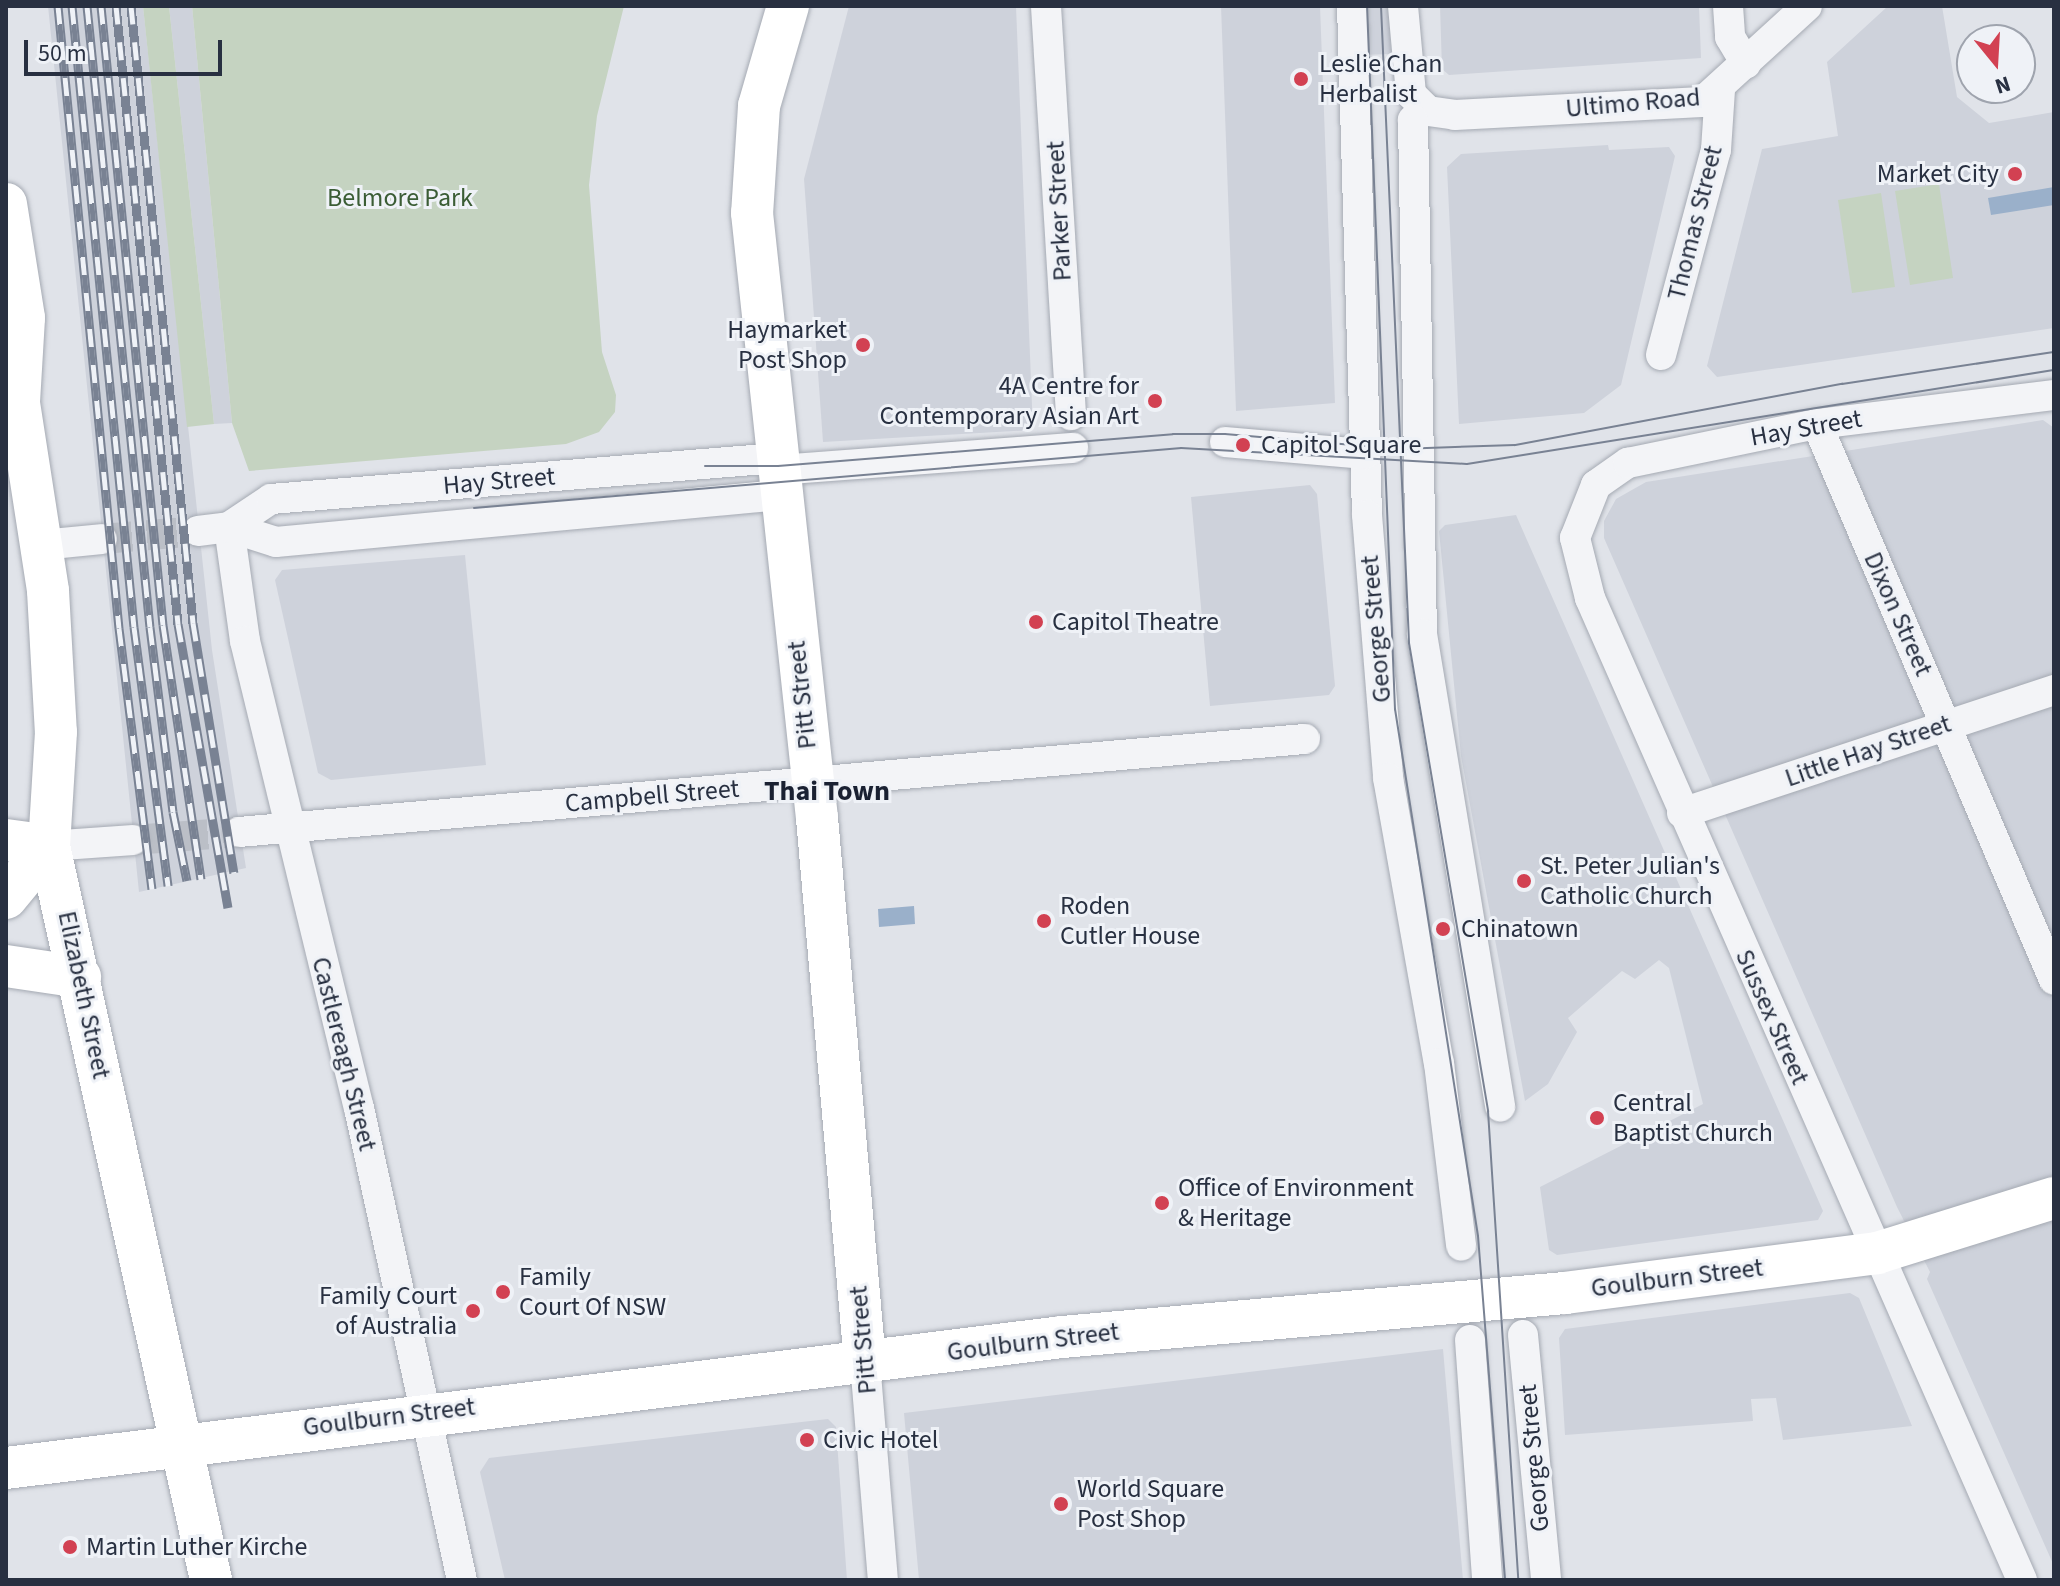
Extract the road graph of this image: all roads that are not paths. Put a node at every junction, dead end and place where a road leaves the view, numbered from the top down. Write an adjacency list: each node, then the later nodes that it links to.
1 (788, 6): 20 (main road, Pitt Street)
2 (1046, 6): 14 (street, Parker Street)
3 (1352, 6): 18 (street, George Street)
4 (1403, 6): 9 (street)
5 (1728, 6): 7 (street)
6 (1807, 6): 7 (street, Ultimo Road)
7 (1746, 64): 8 (street, Ultimo Road)
8 (1720, 90): 9 (street, Ultimo Road); 11 (street, Thomas Street)
9 (1424, 109): 39 (street, George Street)
10 (6, 204): 12 (main road, Elizabeth Street)
11 (1661, 355)
12 (13, 386): 24 (main road, Elizabeth Street)
13 (2054, 395): 15 (street, Hay Street)
14 (1071, 415)
15 (1817, 424): 19 (street, Hay Street); 26 (street, Dixon Street)
16 (1225, 442): 18 (street)
17 (1073, 448): 20 (street, Hay Street)
18 (1365, 454): 41 (street, George Street)
19 (1628, 463): 29 (street, Sussex Street)
20 (778, 474): 21 (street, Hay Street); 21 (street, Hay Street); 28 (main road, Pitt Street)
21 (229, 527): 22 (street, Hay Street); 30 (street, Castlereagh Street)
22 (198, 531)
23 (102, 539): 24 (street)
24 (41, 545): 34 (main road, Elizabeth Street)
25 (2054, 690): 26 (street, Little Hay Street)
26 (1947, 724): 29 (street, Little Hay Street); 38 (street, Dixon Street)
27 (1305, 739): 28 (street, Campbell Street)
28 (812, 782): 30 (street, Campbell Street); 45 (main road, Pitt Street)
29 (1682, 813): 42 (street, Sussex Street)
30 (290, 828): 31 (street, Campbell Street); 46 (street, Castlereagh Street)
31 (239, 832)
32 (6, 840): 34 (main road)
33 (133, 840): 34 (street)
34 (49, 846): 35 (main road); 37 (main road, Elizabeth Street)
35 (6, 898)
36 (6, 966): 37 (main road)
37 (80, 977): 47 (main road, Elizabeth Street)
38 (2054, 980)
39 (1500, 1107)
40 (2054, 1198): 42 (main road, Goulburn Street)
41 (1461, 1246)
42 (1877, 1253): 45 (main road, Goulburn Street); 54 (street, Sussex Street)
43 (1523, 1335): 53 (street, George Street)
44 (1470, 1340): 52 (street, George Street)
45 (865, 1362): 46 (main road, Goulburn Street); 51 (street, Pitt Street)
46 (426, 1413): 47 (main road, Goulburn Street); 50 (street, Castlereagh Street)
47 (182, 1444): 48 (main road, Goulburn Street); 49 (main road, Elizabeth Street)
48 (6, 1468)
49 (211, 1580)
50 (462, 1580)
51 (883, 1580)
52 (1487, 1580)
53 (1546, 1580)
54 (2022, 1580)

